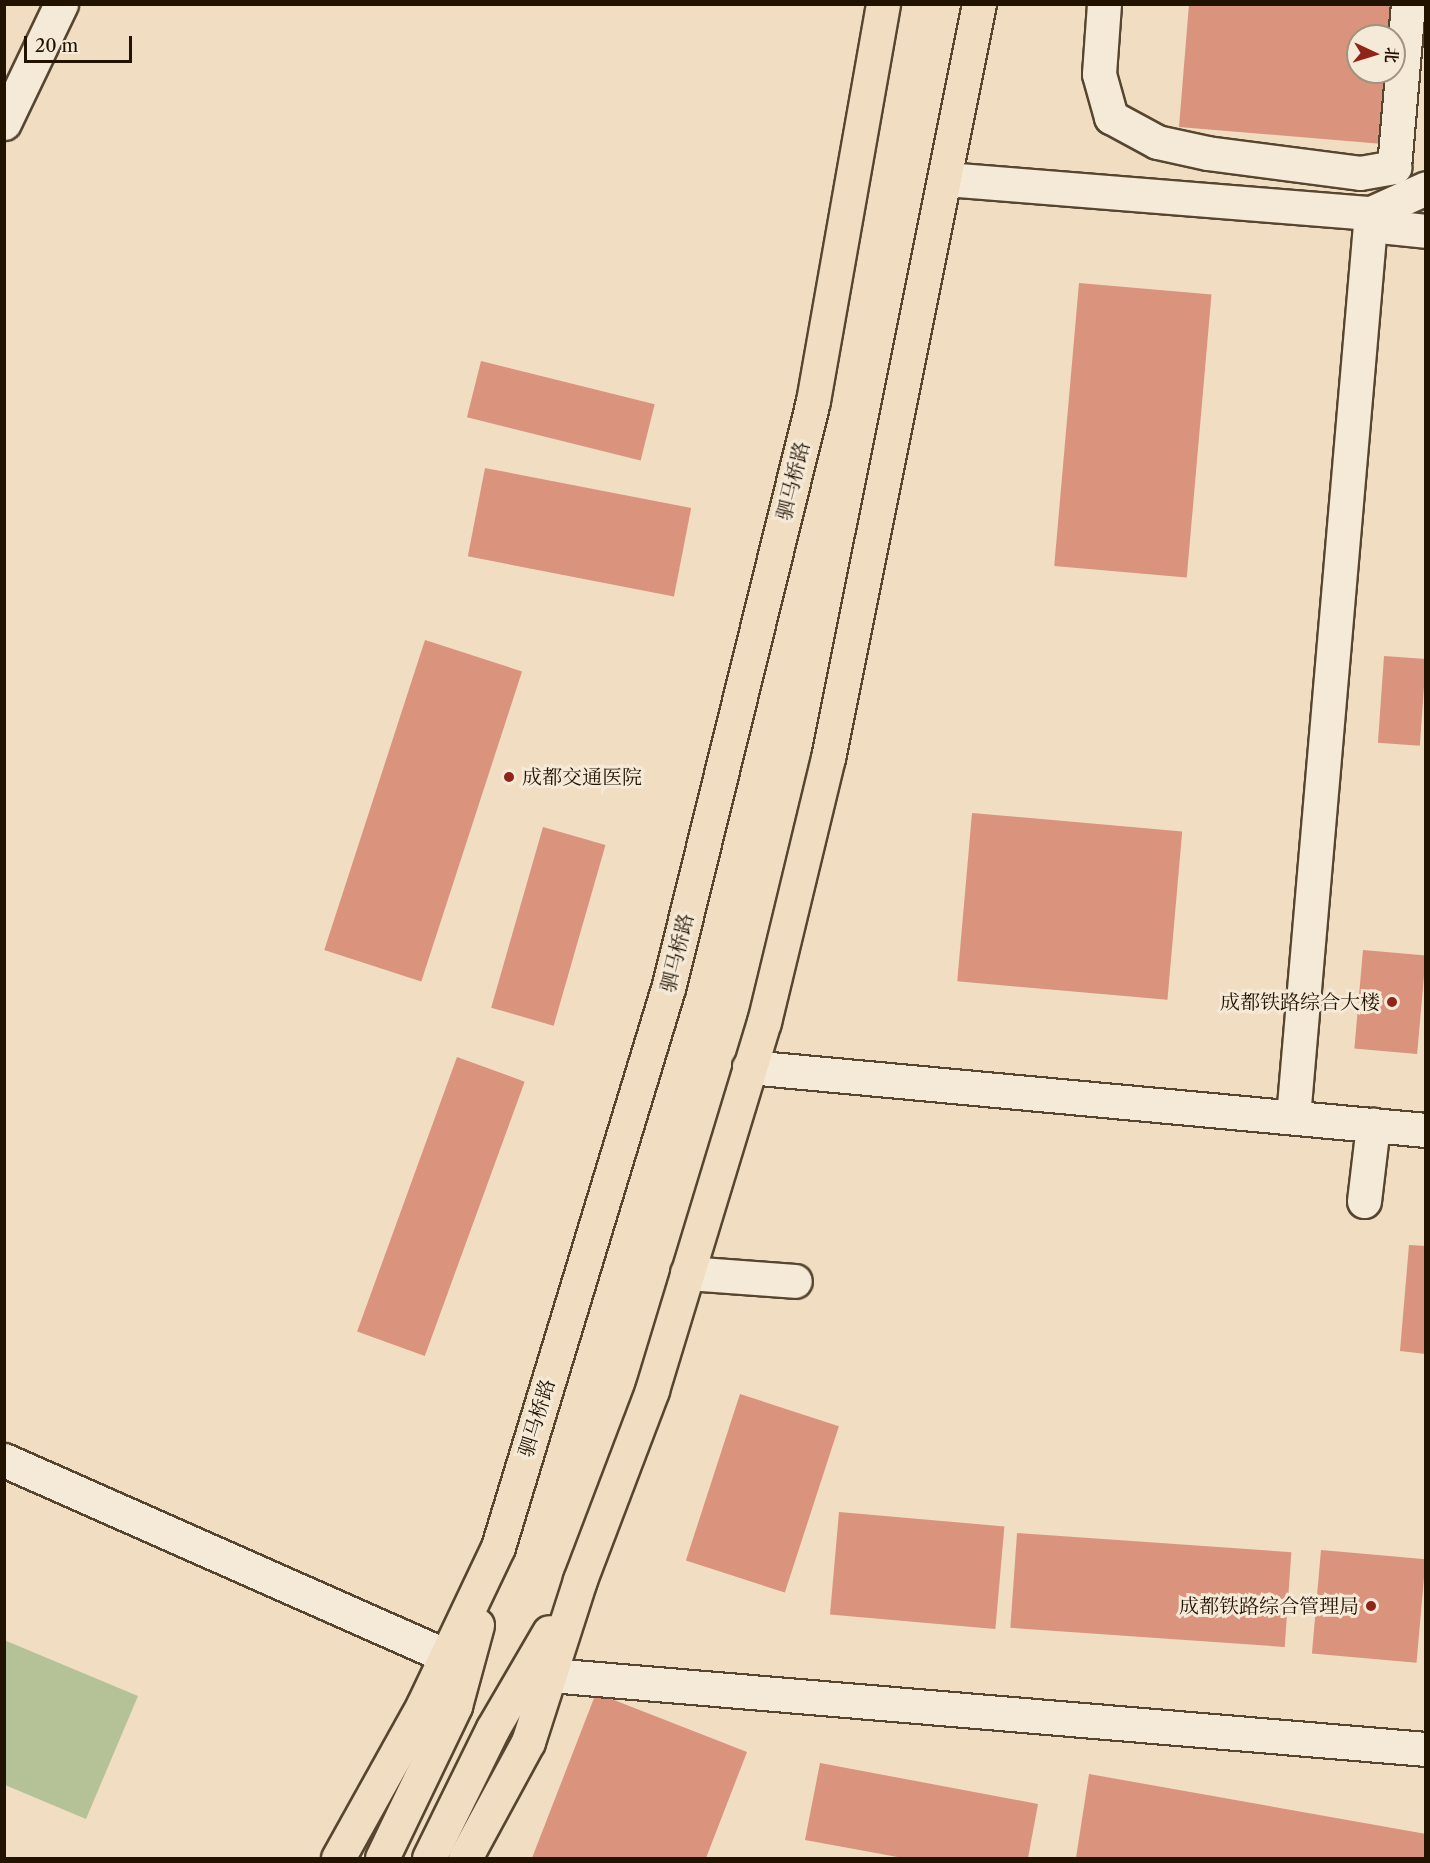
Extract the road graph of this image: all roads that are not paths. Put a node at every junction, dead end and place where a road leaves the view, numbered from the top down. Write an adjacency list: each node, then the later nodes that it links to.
1 (61, 4): 6 (street)
2 (883, 4): 19 (main road, 驷马桥路)
3 (979, 4): 7 (main road)
4 (1104, 4): 5 (street)
5 (1408, 4)
6 (4, 123)
7 (945, 179): 9 (street); 11 (main road)
8 (1425, 188): 9 (street)
9 (1370, 219): 10 (street); 12 (street)
10 (1425, 231)
11 (749, 1067): 12 (street); 16 (main road)
12 (1293, 1117): 13 (street)
13 (1373, 1125): 14 (street); 15 (street)
14 (1425, 1130)
15 (1364, 1201)
16 (687, 1273): 17 (street); 20 (main road)
17 (795, 1281)
18 (4, 1460): 21 (street)
19 (498, 1548): 21 (main road, 驷马桥路); 25 (main road)
20 (580, 1580): 22 (main road); 26 (main road)
21 (446, 1656): 24 (main road, 驷马桥路)
22 (550, 1675): 23 (street); 27 (main road)
23 (1425, 1749)
24 (338, 1858)
25 (382, 1858)
26 (429, 1858)
27 (465, 1858)

